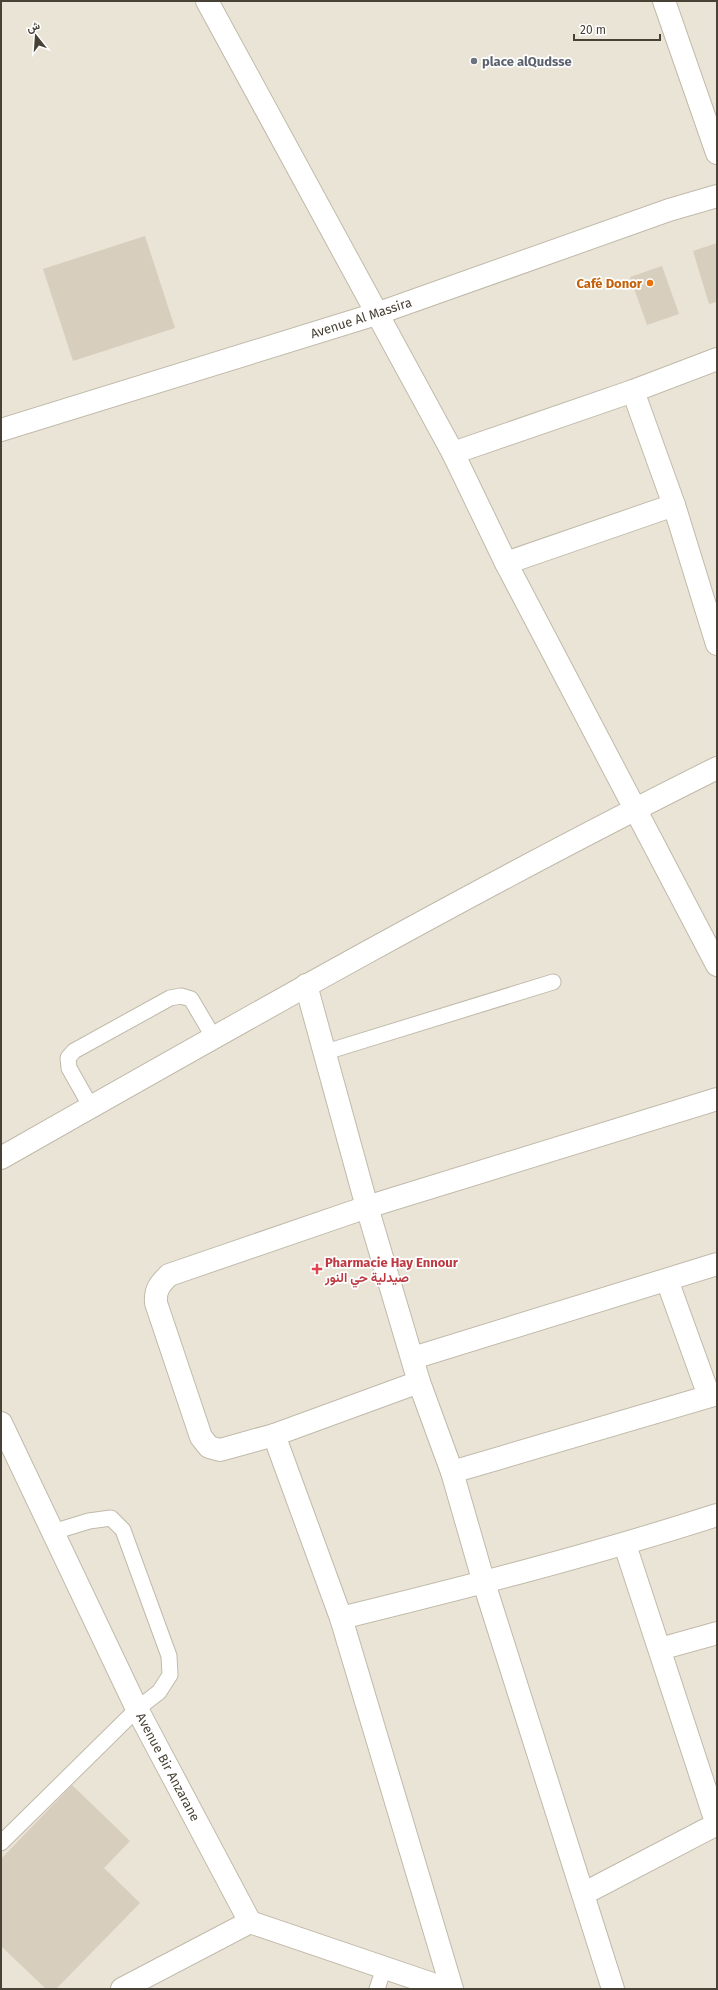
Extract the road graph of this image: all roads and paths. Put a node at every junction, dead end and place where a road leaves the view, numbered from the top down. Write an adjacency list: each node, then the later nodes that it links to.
1 (207, 1): 5 (street)
2 (664, 1): 3 (street)
3 (717, 153)
4 (717, 196): 5 (street, Avenue Al Massira)
5 (376, 314): 8 (street, Avenue Al Massira); 9 (street)
6 (717, 359): 7 (street)
7 (633, 391): 9 (street); 10 (street)
8 (1, 430)
9 (452, 453): 11 (street)
10 (674, 505): 11 (street); 12 (street)
11 (506, 563): 14 (street)
12 (717, 644)
13 (717, 768): 14 (street)
14 (634, 809): 15 (street); 17 (street)
15 (717, 965)
16 (553, 982): 19 (lane)
17 (306, 985): 18 (street); 19 (street)
18 (214, 1038): 21 (street); 21 (lane)
19 (326, 1052): 23 (street)
20 (717, 1099): 23 (street)
21 (91, 1107): 22 (street)
22 (1, 1158)
23 (368, 1207): 26 (street); 30 (street)
24 (717, 1264): 25 (street)
25 (668, 1280): 26 (street); 28 (street)
26 (413, 1358): 27 (street)
27 (419, 1382): 30 (street); 31 (street)
28 (713, 1395): 31 (street)
29 (1, 1424): 33 (street, Avenue Bir Anzarane)
30 (274, 1435): 36 (street)
31 (452, 1472): 35 (street)
32 (717, 1515): 34 (street)
33 (53, 1532): 39 (street, Avenue Bir Anzarane); 39 (lane)
34 (625, 1544): 35 (street); 38 (street)
35 (484, 1583): 36 (street); 42 (street)
36 (340, 1618): 48 (street)
37 (717, 1633): 38 (street)
38 (660, 1649): 40 (street)
39 (137, 1709): 41 (lane); 43 (street, Avenue Bir Anzarane)
40 (717, 1824): 42 (street)
41 (1, 1843)
42 (583, 1894): 49 (street)
43 (250, 1922): 44 (street); 45 (street)
44 (384, 1968): 46 (lane); 47 (street)
45 (122, 1989)
46 (377, 1989)
47 (447, 1989)
48 (452, 1989)
49 (613, 1989)

